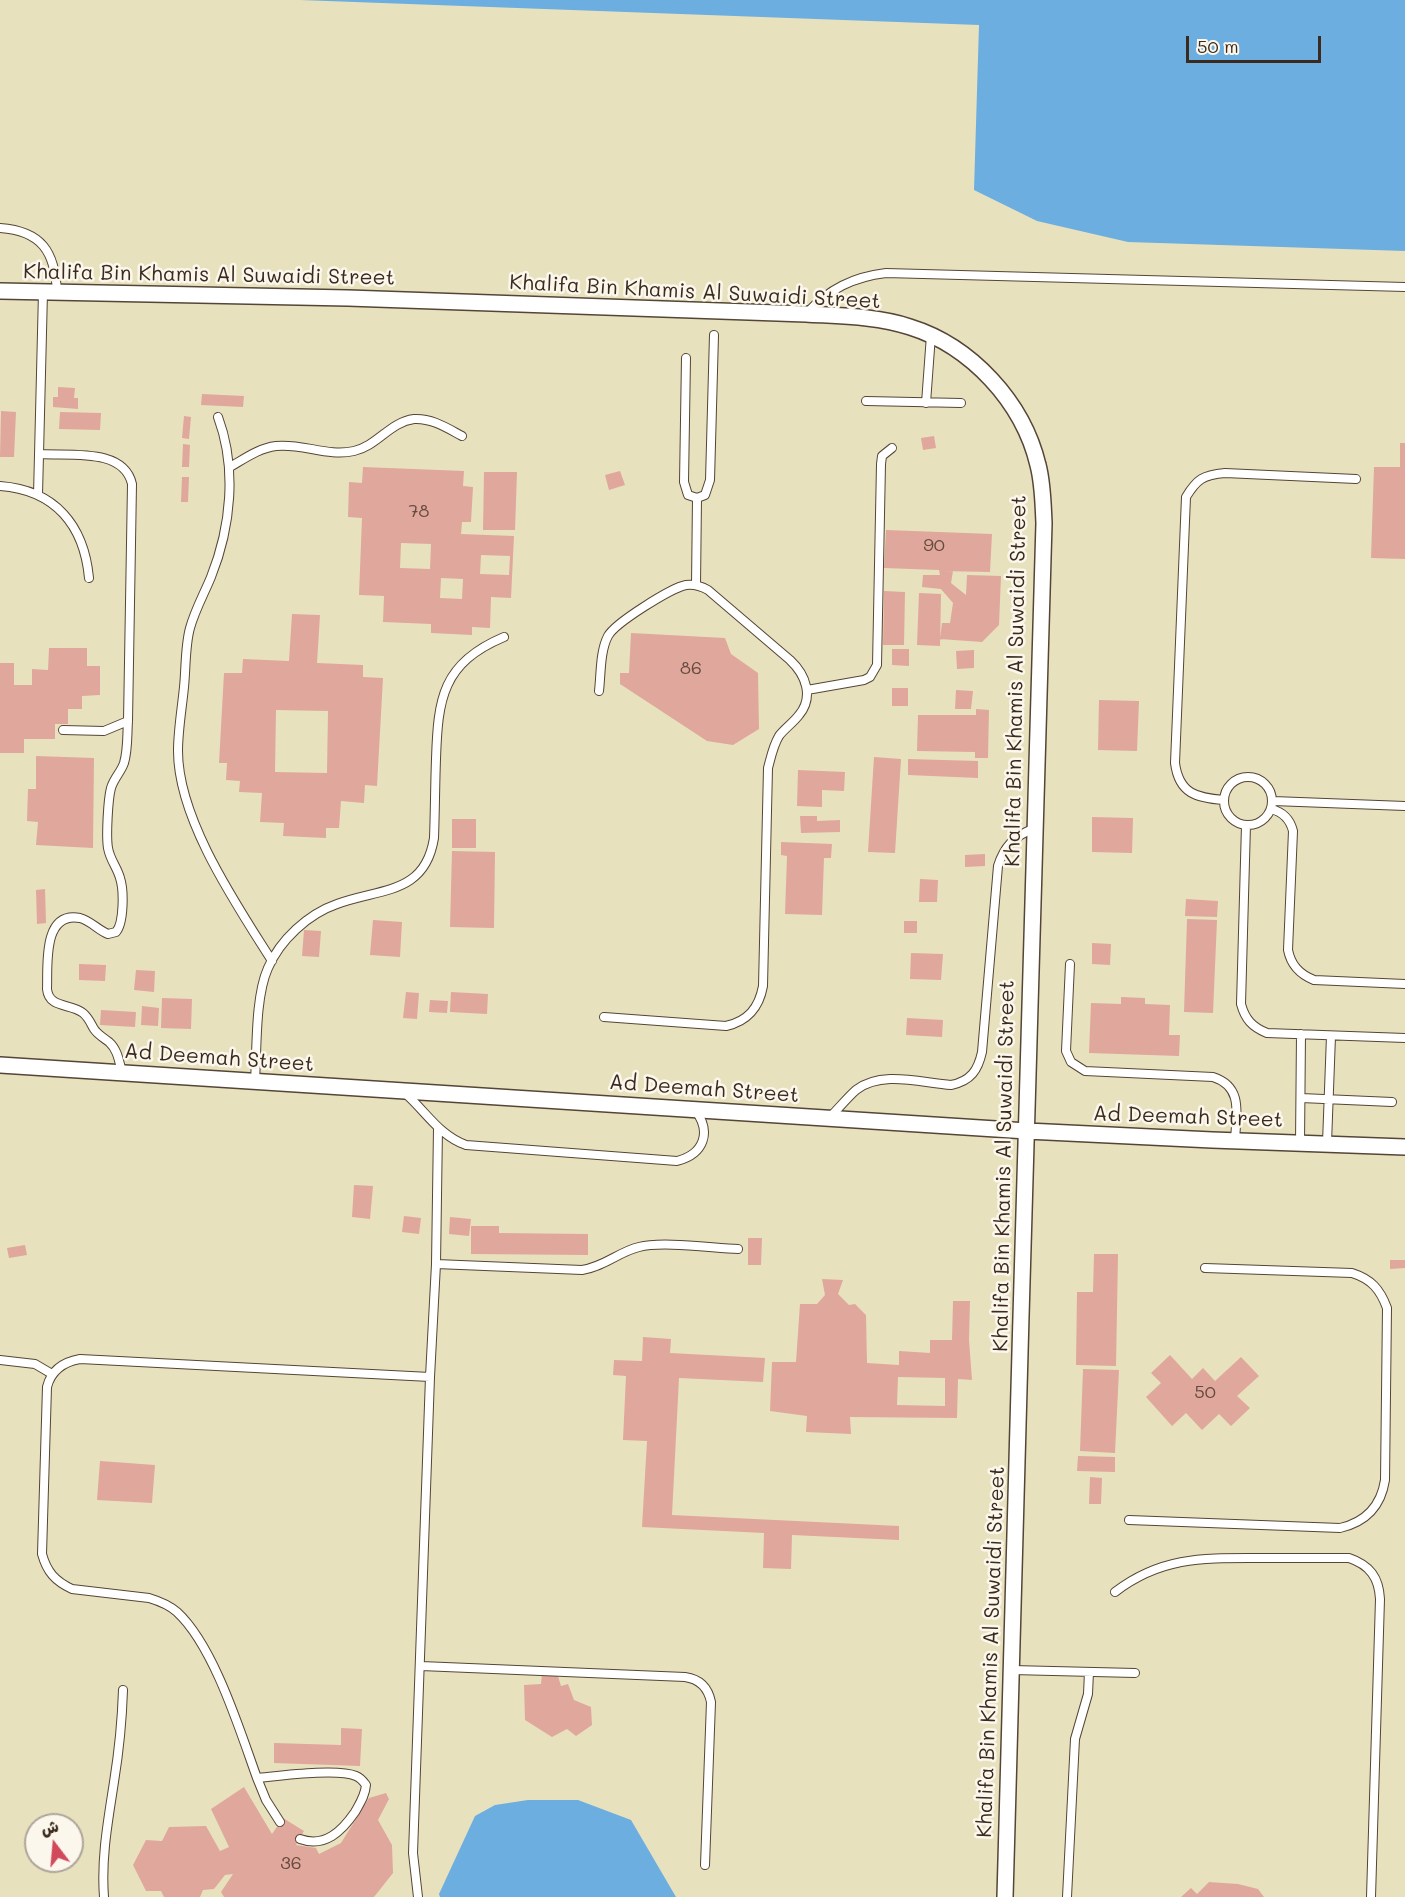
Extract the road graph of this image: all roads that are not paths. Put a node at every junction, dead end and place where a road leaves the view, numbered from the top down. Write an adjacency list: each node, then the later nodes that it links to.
1 (0, 228): 4 (lane)
2 (1405, 287): 5 (lane)
3 (0, 291): 4 (street, Khalifa Bin Khamis Al Suwaidi Street)
4 (50, 292): 5 (street, Khalifa Bin Khamis Al Suwaidi Street); 15 (lane)
5 (806, 314): 7 (street, Khalifa Bin Khamis Al Suwaidi Street)
6 (714, 335): 20 (lane)
7 (931, 335): 10 (lane); 32 (street, Khalifa Bin Khamis Al Suwaidi Street)
8 (686, 358): 20 (lane)
9 (866, 401): 10 (lane)
10 (926, 403): 11 (lane)
11 (961, 403)
12 (218, 417): 16 (lane)
13 (462, 436): 16 (lane)
14 (892, 448): 24 (lane)
15 (40, 454): 19 (lane); 26 (lane)
16 (230, 467): 33 (lane)
17 (1356, 480): 28 (lane)
18 (0, 486): 19 (lane)
19 (38, 495): 21 (lane)
20 (697, 498): 22 (lane)
21 (89, 578)
22 (696, 585): 24 (lane); 25 (lane)
23 (504, 637): 33 (lane)
24 (807, 690): 36 (lane)
25 (599, 691)
26 (128, 721): 27 (lane); 41 (lane)
27 (63, 729)
28 (1224, 800): 29 (lane); 31 (lane)
29 (1272, 805): 30 (lane); 31 (lane); 35 (lane)
30 (1405, 806)
31 (1246, 825): 37 (lane)
32 (1033, 829): 48 (lane); 50 (street, Khalifa Bin Khamis Al Suwaidi Street)
33 (272, 961): 42 (lane)
34 (1070, 964): 51 (lane)
35 (1405, 984)
36 (604, 1017)
37 (1301, 1034): 38 (lane); 44 (lane)
38 (1331, 1036): 39 (lane); 45 (lane)
39 (1405, 1038)
40 (0, 1065): 41 (street, Ad Deemah Street)
41 (122, 1072): 42 (street, Ad Deemah Street)
42 (255, 1081): 43 (street, Ad Deemah Street)
43 (403, 1091): 47 (street, Ad Deemah Street); 49 (lane)
44 (1301, 1098): 45 (lane); 52 (lane)
45 (1329, 1100): 46 (lane); 53 (lane)
46 (1392, 1102)
47 (695, 1110): 48 (street, Ad Deemah Street); 49 (lane)
48 (829, 1118): 50 (street, Ad Deemah Street)
49 (438, 1128): 56 (lane)
50 (1027, 1131): 51 (street, Ad Deemah Street); 64 (street, Khalifa Bin Khamis Al Suwaidi Street)
51 (1235, 1141): 52 (street, Ad Deemah Street)
52 (1300, 1143): 53 (street, Ad Deemah Street)
53 (1327, 1143): 54 (street, Ad Deemah Street)
54 (1405, 1147)
55 (738, 1249): 56 (lane)
56 (436, 1264): 60 (lane)
57 (1205, 1268): 61 (lane)
58 (0, 1360): 59 (lane)
59 (52, 1374): 60 (lane); 68 (lane)
60 (430, 1377): 63 (lane)
61 (1129, 1521)
62 (1116, 1592): 76 (lane)
63 (421, 1666): 71 (lane); 73 (lane)
64 (1012, 1670): 65 (lane); 74 (street, Khalifa Bin Khamis Al Suwaidi Street)
65 (1089, 1672): 66 (lane); 75 (lane)
66 (1136, 1672)
67 (123, 1690): 72 (lane)
68 (257, 1778): 69 (lane); 70 (lane)
69 (280, 1822)
70 (300, 1839)
71 (705, 1865)
72 (104, 1897)
73 (418, 1897)
74 (1005, 1897)
75 (1067, 1897)
76 (1371, 1897)

